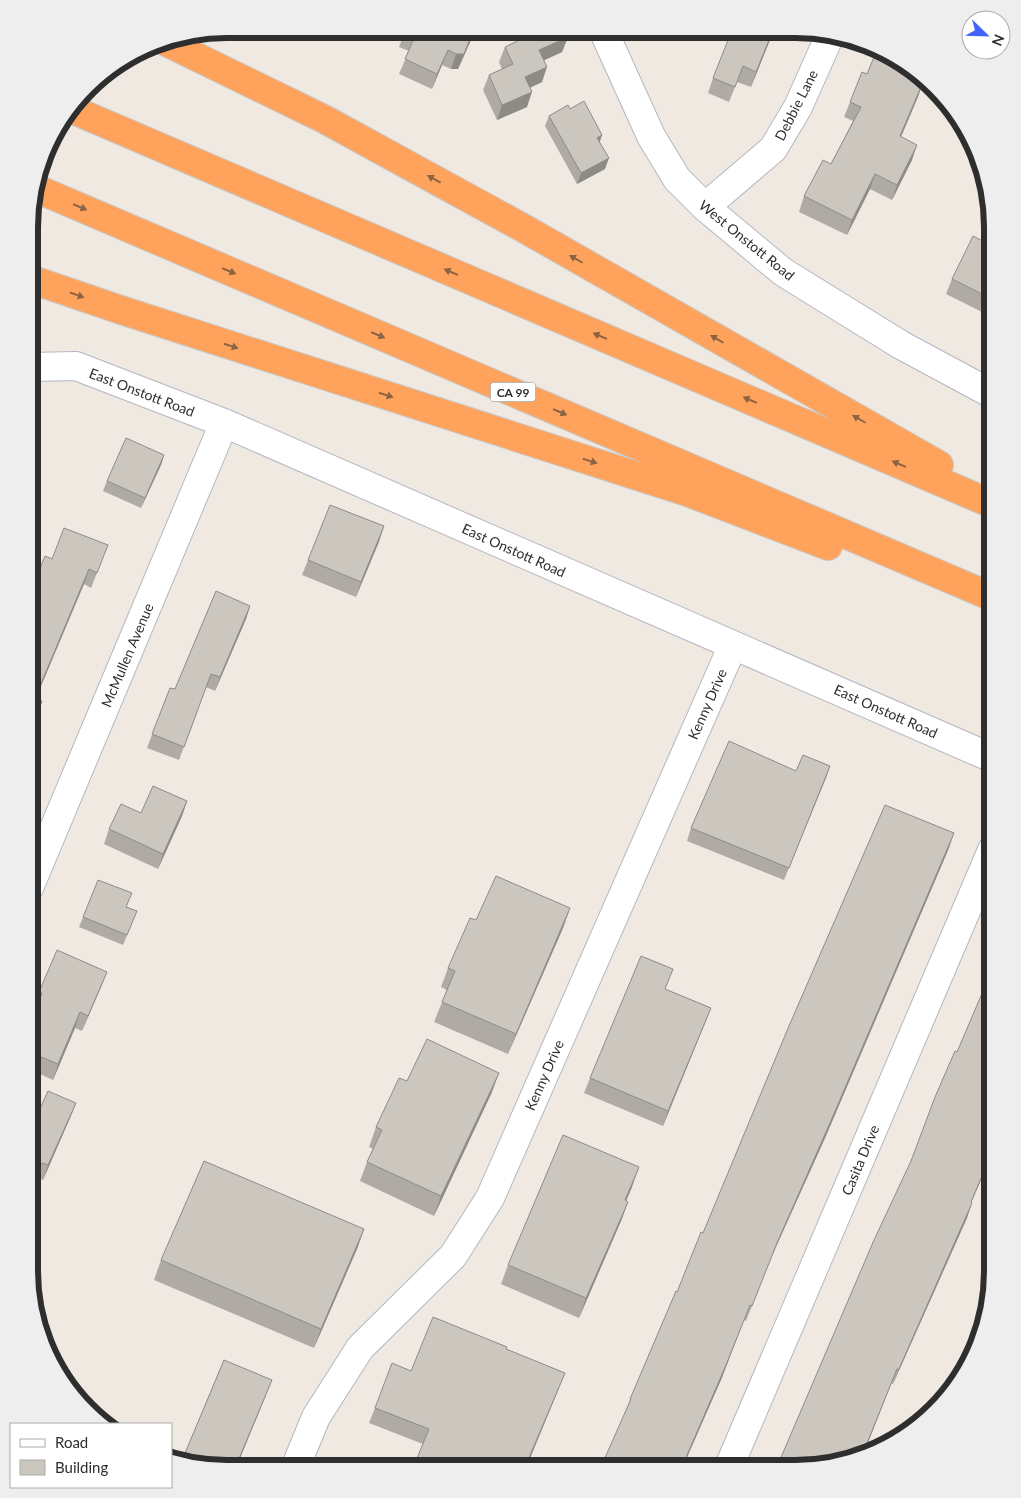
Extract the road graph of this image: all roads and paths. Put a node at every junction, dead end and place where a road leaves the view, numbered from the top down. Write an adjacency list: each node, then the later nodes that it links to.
1 (607, 38): 6 (street, West Onstott Road)
2 (828, 40): 6 (street, Debbie Lane)
3 (173, 46): 11 (highway, one-way to 3)
4 (77, 112): 12 (highway, one-way to 4)
5 (41, 191): 13 (highway, CA 99, one-way to 13)
6 (705, 207): 9 (street, West Onstott Road)
7 (38, 282): 14 (highway, one-way to 14)
8 (38, 367): 10 (street, East Onstott Road)
9 (984, 390)
10 (224, 423): 15 (street, East Onstott Road); 17 (street, McMullen Avenue)
11 (984, 491)
12 (984, 501)
13 (984, 594)
14 (984, 607)
15 (733, 645): 16 (street, East Onstott Road); 19 (street, Kenny Drive)
16 (984, 755)
17 (38, 867)
18 (984, 869): 20 (street, Casita Drive)
19 (299, 1460)
20 (732, 1460)

